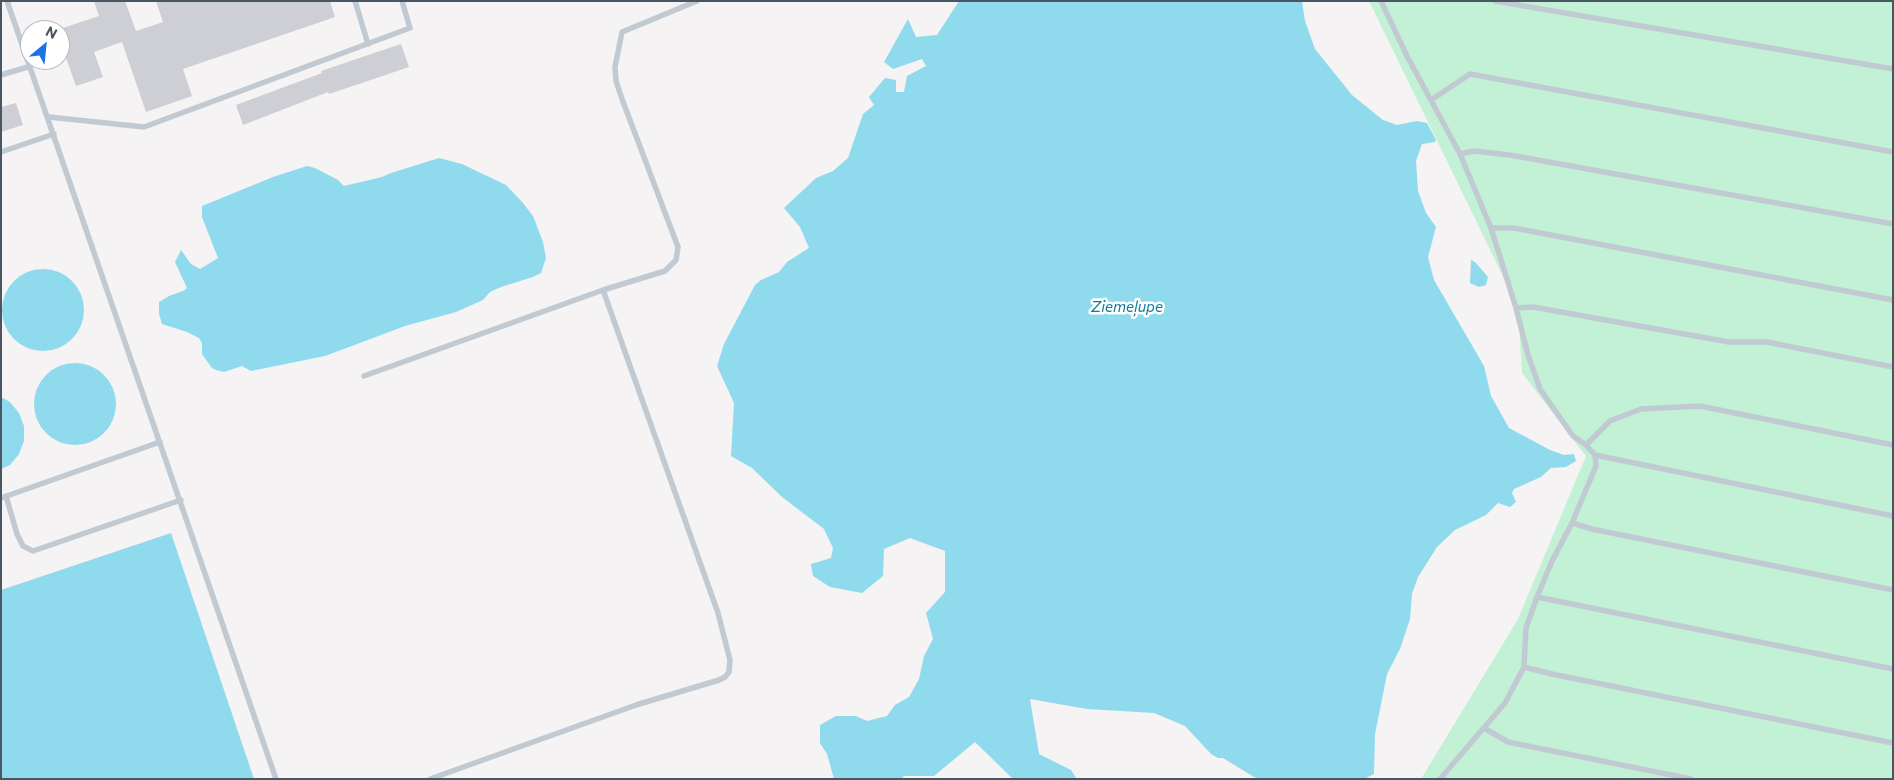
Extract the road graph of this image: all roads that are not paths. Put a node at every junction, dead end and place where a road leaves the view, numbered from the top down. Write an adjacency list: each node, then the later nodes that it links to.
1 (7, 1): 7 (lane)
2 (354, 1): 8 (lane)
3 (402, 1): 8 (lane)
4 (697, 1): 21 (lane)
5 (1381, 1): 13 (lane)
6 (1495, 1): 10 (lane)
7 (20, 36)
8 (368, 44): 14 (lane)
9 (20, 69): 12 (lane)
10 (1893, 69)
11 (32, 70): 14 (lane)
12 (1, 75)
13 (1432, 100): 17 (lane); 18 (lane)
14 (49, 117): 15 (lane)
15 (54, 134): 16 (lane); 26 (lane)
16 (1, 152)
17 (1893, 152)
18 (1460, 154): 19 (lane); 20 (lane)
19 (1893, 224)
20 (1491, 228): 22 (lane); 23 (lane)
21 (603, 290): 25 (lane); 41 (lane)
22 (1893, 300)
23 (1516, 308): 24 (lane); 28 (lane)
24 (1893, 367)
25 (364, 376)
26 (160, 442): 30 (lane); 31 (lane)
27 (1893, 444): 28 (lane)
28 (1586, 445): 29 (lane)
29 (1595, 455): 32 (lane); 33 (lane)
30 (4, 497): 31 (lane)
31 (181, 500): 40 (lane)
32 (1893, 516)
33 (1572, 523): 34 (lane); 35 (lane)
34 (1893, 590)
35 (1537, 597): 36 (lane); 37 (lane)
36 (1524, 667): 38 (lane); 39 (lane)
37 (1893, 669)
38 (1484, 728): 42 (lane); 43 (lane)
39 (1893, 743)
40 (276, 779)
41 (430, 779)
42 (1440, 779)
43 (1692, 779)

